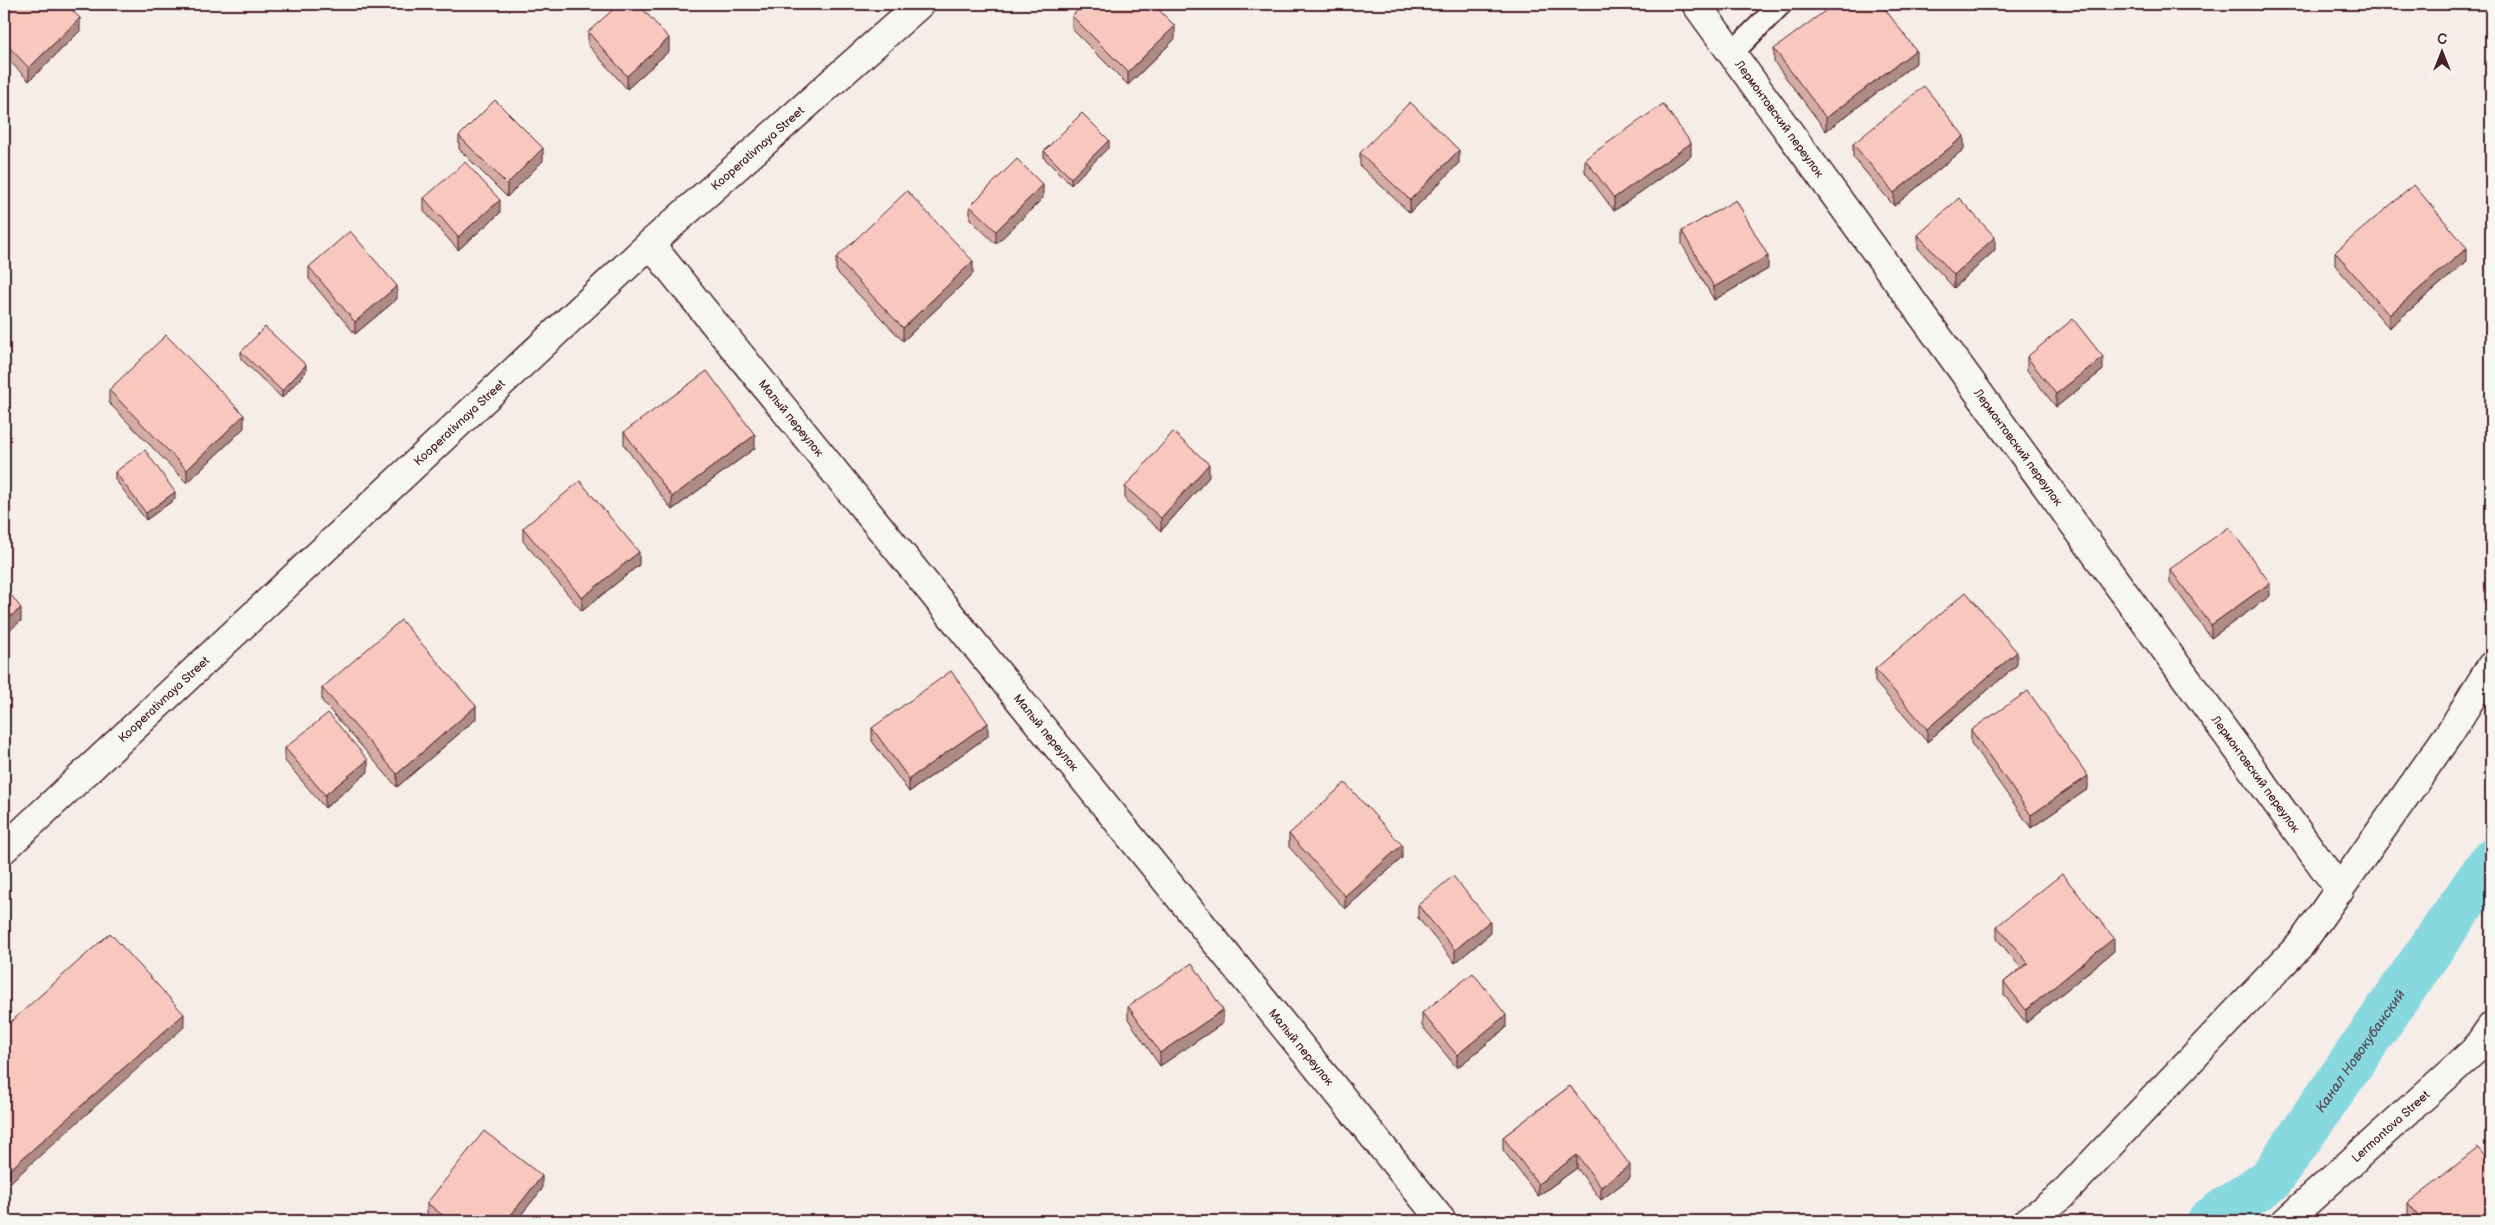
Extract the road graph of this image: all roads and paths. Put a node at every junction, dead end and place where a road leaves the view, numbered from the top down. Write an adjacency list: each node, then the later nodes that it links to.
1 (920, 4): 5 (street, Kooperativnaya Street)
2 (1696, 4): 4 (street, Лермонтовский переулок)
3 (1781, 4): 4 (lane)
4 (1732, 53): 8 (street, Лермонтовский переулок)
5 (650, 244): 7 (street, Kooperativnaya Street); 10 (street, Малый переулок)
6 (2491, 666): 8 (street)
7 (5, 845)
8 (2340, 890): 11 (street)
9 (2491, 1027): 12 (street, Lermontova Street)
10 (1442, 1221)
11 (2028, 1221)
12 (2286, 1221)

